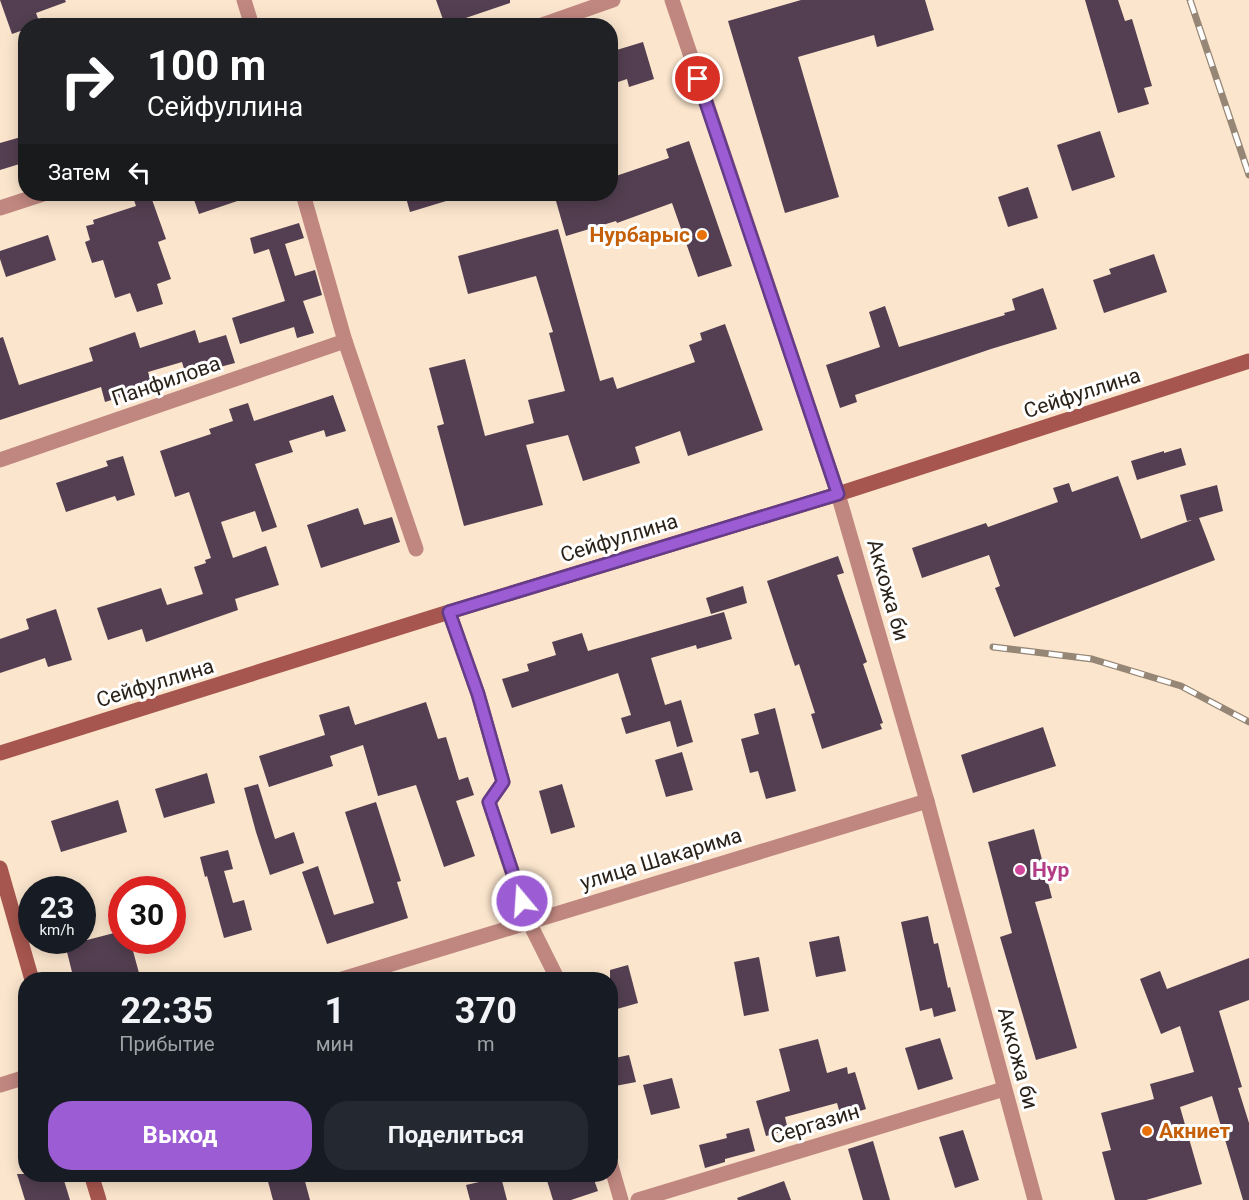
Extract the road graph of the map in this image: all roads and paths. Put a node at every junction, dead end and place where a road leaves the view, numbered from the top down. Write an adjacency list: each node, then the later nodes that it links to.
1 (244, 0): 4 (street)
2 (613, 0): 5 (street)
3 (672, 0): 12 (street, Аккожа би)
4 (250, 18)
5 (562, 18)
6 (22, 201): 8 (street)
7 (305, 201): 9 (street)
8 (0, 208)
9 (345, 341): 11 (street, Панфилова); 13 (street)
10 (1249, 361): 12 (main road, Сейфуллина)
11 (0, 460)
12 (838, 494): 14 (main road, Сейфуллина); 16 (street, Аккожа би)
13 (416, 549)
14 (449, 612): 15 (main road, Сейфуллина); 18 (street)
15 (0, 753)
16 (927, 801): 18 (street, улица Шакарима); 24 (street, Аккожа би)
17 (0, 868): 19 (main road)
18 (528, 920): 20 (street, улица Шакарима); 21 (street)
19 (30, 972)
20 (364, 972)
21 (554, 972)
22 (18, 1079): 23 (street)
23 (0, 1085)
24 (1004, 1089): 29 (street, Сергазин); 30 (street, Аккожа би)
25 (93, 1182): 27 (main road)
26 (616, 1182): 28 (street)
27 (99, 1200)
28 (621, 1200)
29 (638, 1200)
30 (1035, 1200)

